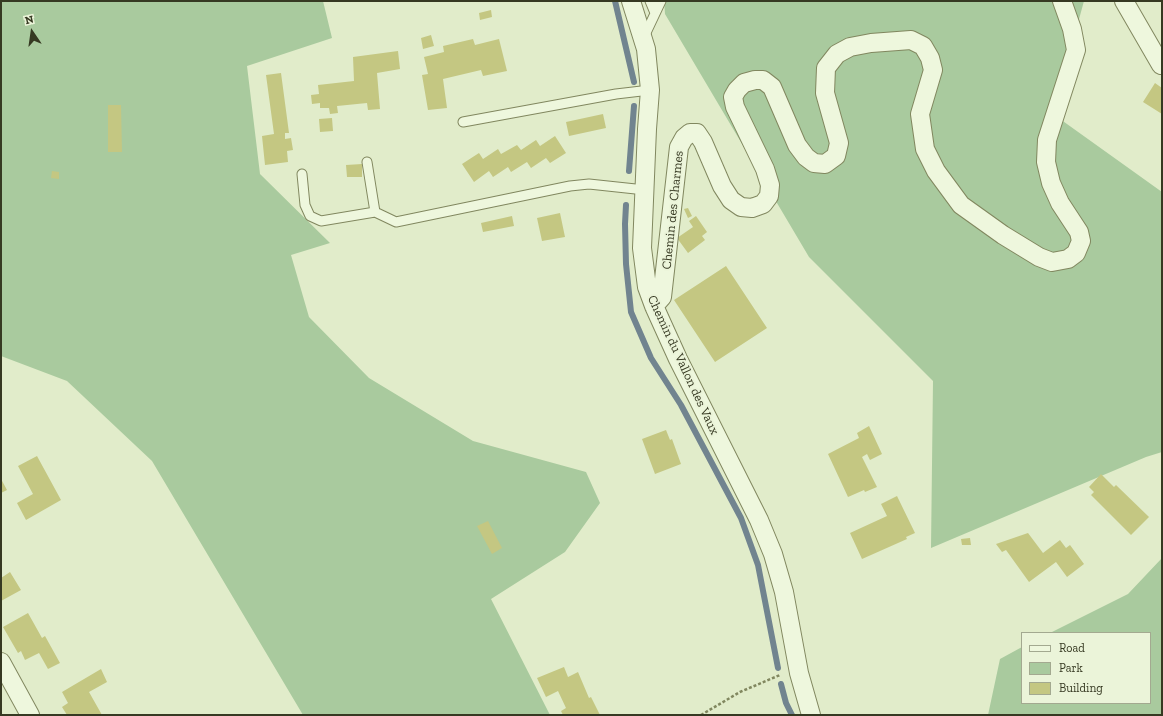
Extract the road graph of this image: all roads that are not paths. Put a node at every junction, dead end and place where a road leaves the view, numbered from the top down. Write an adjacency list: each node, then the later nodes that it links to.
1 (631, 1): 7 (street, Chemin du Vallon des Vaux)
2 (650, 1): 6 (lane)
3 (661, 1): 6 (lane)
4 (1062, 1): 15 (street, Chemin des Charmes)
5 (1124, 1): 8 (street)
6 (655, 13): 7 (lane)
7 (643, 38): 9 (street, Chemin du Vallon des Vaux)
8 (1162, 65)
9 (650, 90): 10 (lane); 13 (street, Chemin du Vallon des Vaux)
10 (463, 122)
11 (367, 162): 14 (lane)
12 (302, 174): 14 (lane)
13 (644, 190): 14 (lane); 15 (street, Chemin du Vallon des Vaux)
14 (375, 212)
15 (654, 306): 18 (street, Chemin du Vallon des Vaux)
16 (1, 662): 17 (street)
17 (30, 715)
18 (811, 715)

